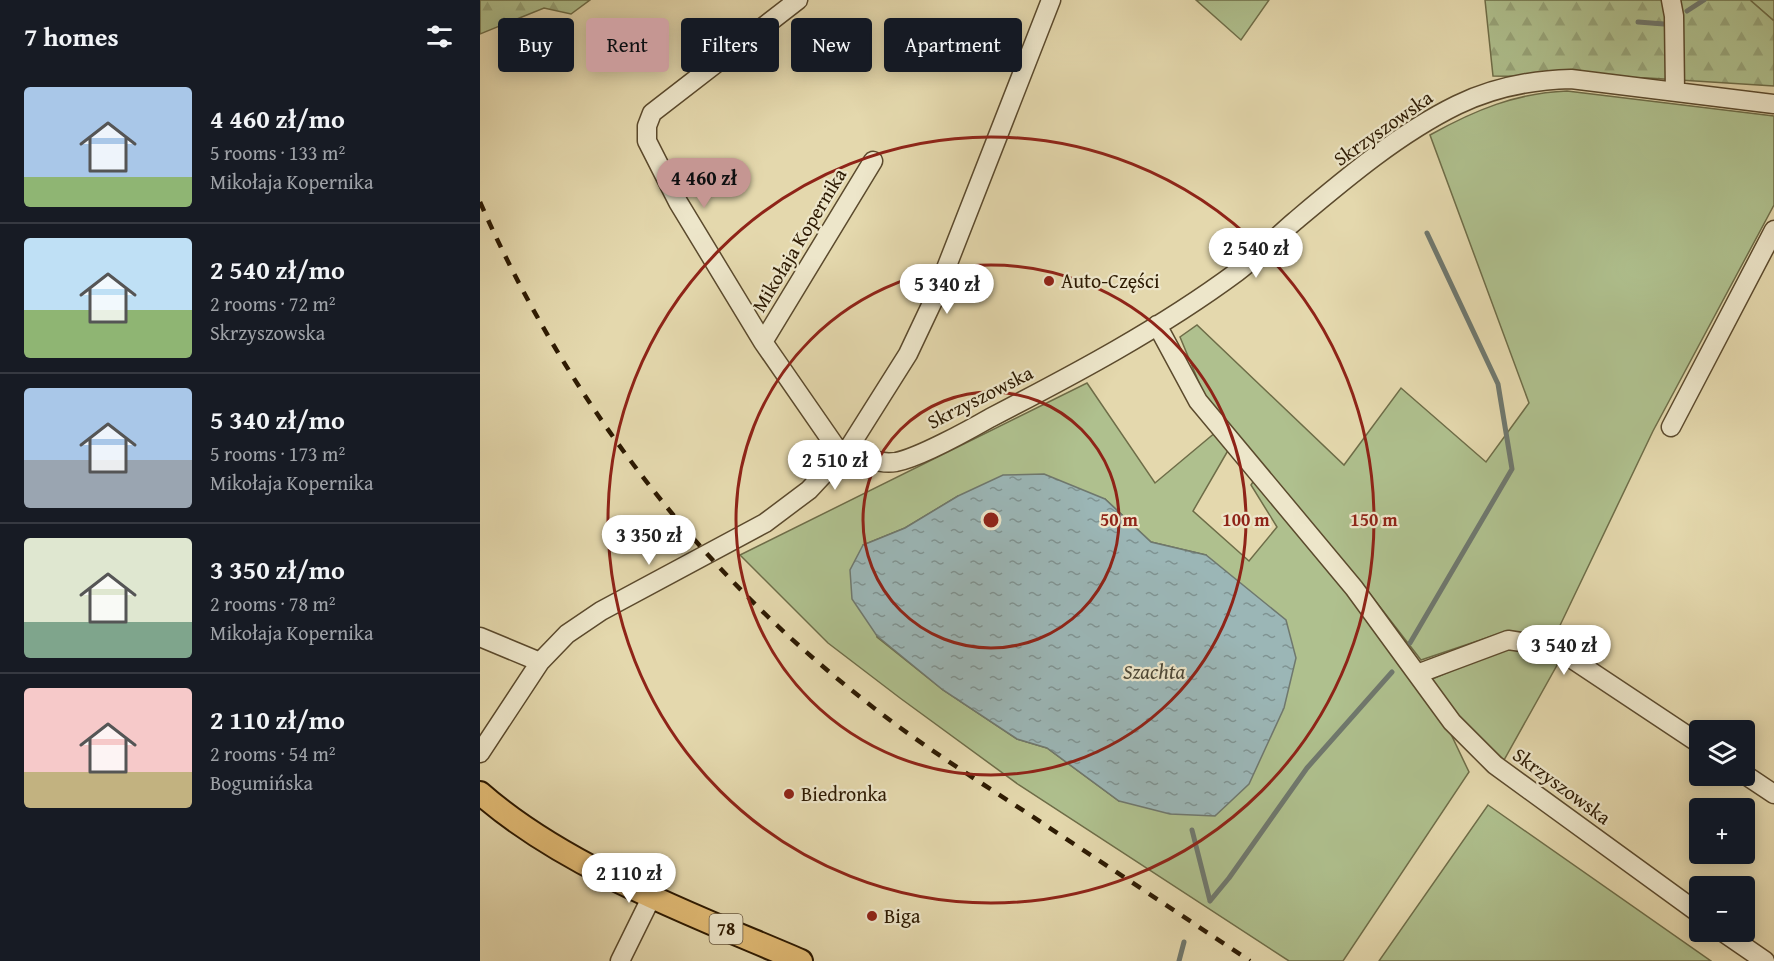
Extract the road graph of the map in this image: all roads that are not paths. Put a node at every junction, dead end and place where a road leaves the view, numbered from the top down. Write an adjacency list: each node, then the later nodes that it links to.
1 (798, 0): 9 (street, Mikołaja Kopernika)
2 (1051, 0): 11 (street)
3 (1671, 0): 4 (street)
4 (1675, 91): 5 (street, Skrzyszowska); 8 (street, Skrzyszowska)
5 (1774, 104)
6 (873, 162): 9 (street, Mikołaja Kopernika)
7 (1774, 230): 10 (street)
8 (1158, 325): 11 (street, Skrzyszowska); 14 (street, Skrzyszowska)
9 (763, 342): 11 (street, Mikołaja Kopernika)
10 (1671, 427)
11 (846, 451): 13 (street)
12 (480, 637): 13 (street)
13 (540, 662): 16 (street)
14 (1417, 674): 15 (street); 21 (street, Skrzyszowska)
15 (1689, 737)
16 (480, 753)
17 (1755, 781): 19 (street)
18 (480, 793): 20 (main road, 78)
19 (1774, 794)
20 (652, 896): 24 (street); 25 (main road, 78)
21 (1689, 906)
22 (1738, 942): 23 (street)
23 (1761, 958)
24 (620, 961)
25 (801, 961)

